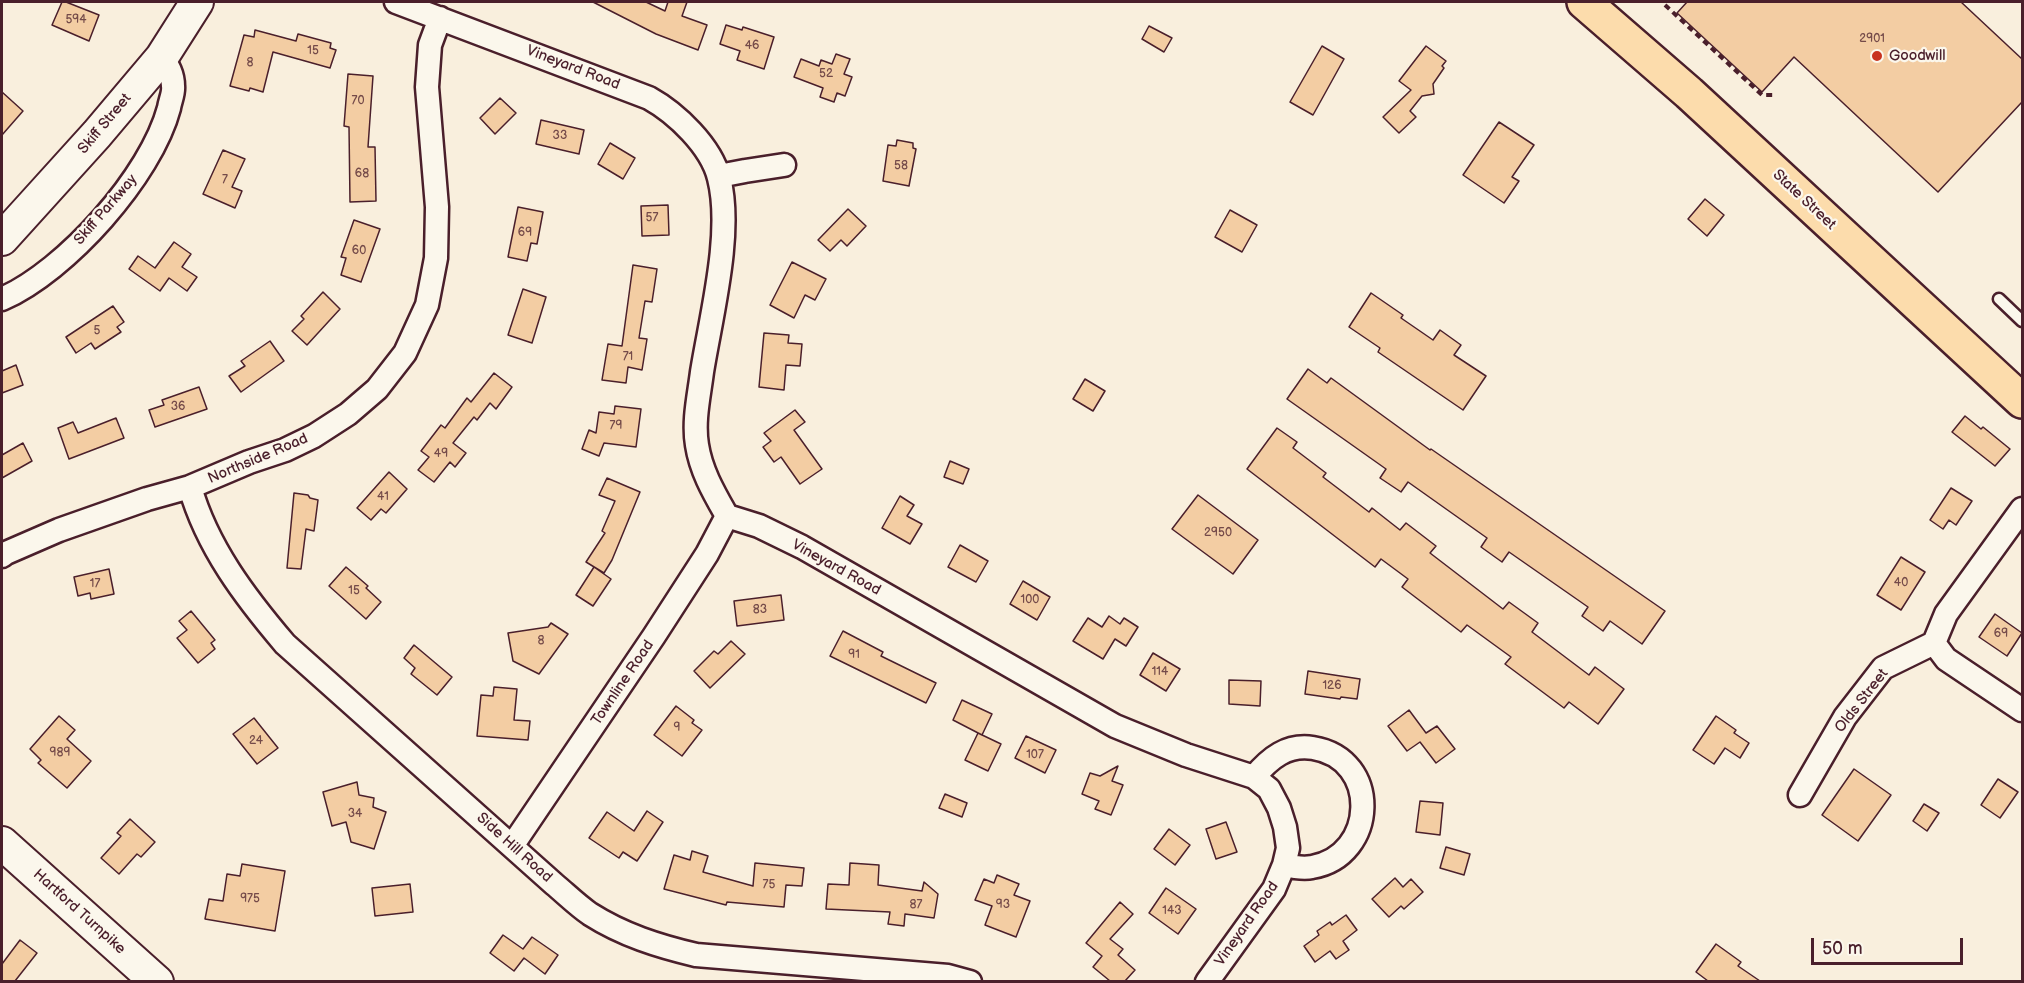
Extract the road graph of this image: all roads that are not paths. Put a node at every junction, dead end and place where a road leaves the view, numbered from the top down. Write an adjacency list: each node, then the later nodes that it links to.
1 (197, 2): 5 (main road, Skiff Street)
2 (396, 2): 4 (street, Vineyard Road)
3 (1584, 2): 12 (main road, State Street)
4 (440, 18): 7 (street, Vineyard Road); 13 (street, Northside Road)
5 (162, 57): 8 (main road, Skiff Street); 9 (street, Skiff Parkway)
6 (784, 165): 7 (street)
7 (719, 176): 15 (street, Vineyard Road)
8 (2, 239)
9 (2, 299)
10 (1999, 299): 11 (lane)
11 (2022, 321)
12 (2022, 401)
13 (190, 487): 16 (street, Northside Road); 22 (street, Side Hill Road)
14 (2022, 508): 17 (street)
15 (727, 516): 19 (street, Vineyard Road); 22 (street, Townline Road)
16 (2, 556)
17 (1934, 643): 18 (street); 20 (street, Olds Street)
18 (2022, 711)
19 (1254, 777): 23 (street, Vineyard Road); 23 (street, Vineyard Road)
20 (1800, 795)
21 (2, 843): 24 (main road, Hartford Turnpike)
22 (512, 846): 25 (street, Side Hill Road)
23 (1284, 865): 26 (street, Vineyard Road)
24 (157, 981)
25 (970, 981)
26 (1207, 981)

